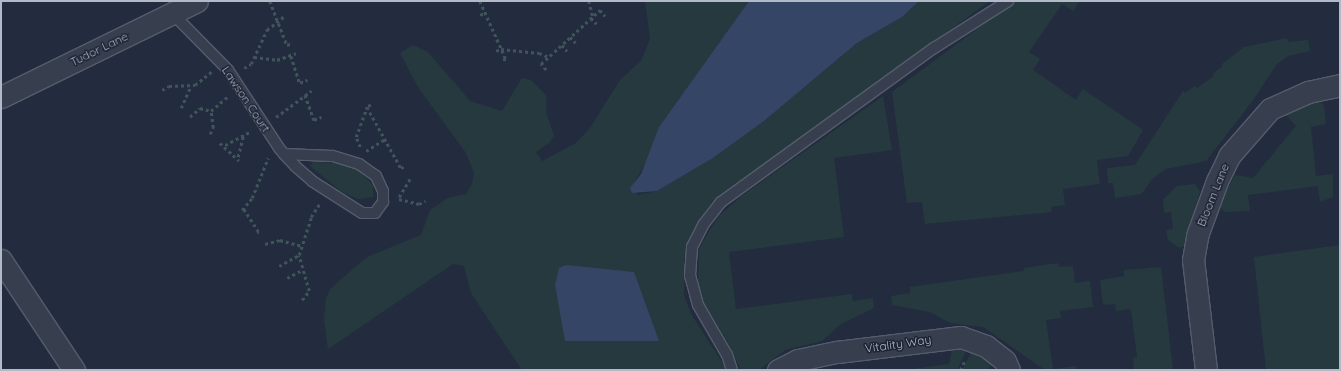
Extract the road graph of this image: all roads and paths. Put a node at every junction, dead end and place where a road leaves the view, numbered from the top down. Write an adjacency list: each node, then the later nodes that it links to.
1 (270, 1): 11 (path)
2 (480, 1): 6 (path)
3 (589, 1): 10 (path)
4 (1008, 1): 74 (lane)
5 (186, 5): 27 (lane, Lawson Court); 37 (street, Tudor Lane)
6 (485, 12): 7 (path); 12 (path)
7 (480, 15)
8 (605, 16): 10 (path)
9 (283, 17): 11 (path)
10 (592, 18): 13 (path); 15 (path)
11 (277, 20): 16 (path); 24 (path)
12 (489, 22): 14 (path); 19 (path)
13 (597, 24)
14 (484, 25)
15 (570, 37): 17 (path); 18 (path)
16 (293, 43)
17 (576, 43)
18 (562, 45): 21 (path); 25 (path)
19 (501, 49): 20 (path); 25 (path); 26 (path)
20 (496, 51)
21 (567, 51)
22 (296, 53): 23 (path)
23 (291, 56): 24 (path); 30 (path)
24 (254, 57): 29 (path)
25 (549, 57): 28 (path)
26 (501, 61)
27 (222, 63): 29 (lane, Lawson Court); 32 (path)
28 (546, 70)
29 (232, 76): 33 (lane, Lawson Court)
30 (307, 80)
31 (1340, 85): 77 (street, Bloom Lane)
32 (191, 86): 34 (path); 40 (path)
33 (238, 86): 41 (path); 44 (lane, Lawson Court)
34 (162, 90)
35 (311, 91): 36 (path)
36 (305, 95): 43 (path); 44 (path)
37 (1, 97)
38 (371, 105): 39 (path)
39 (367, 107): 46 (path); 54 (path)
40 (181, 108)
41 (211, 111): 42 (path); 47 (path)
42 (190, 117)
43 (321, 117)
44 (263, 124): 48 (path); 55 (lane, Lawson Court)
45 (386, 131): 46 (path)
46 (382, 133): 49 (path)
47 (210, 134)
48 (243, 137): 53 (path); 56 (path)
49 (385, 139): 51 (path); 54 (path)
50 (391, 141): 51 (path)
51 (387, 143): 59 (path)
52 (220, 144): 53 (path)
53 (225, 145): 56 (path)
54 (364, 152): 58 (path)
55 (284, 154): 58 (lane, Lawson Court); 58 (lane, Lawson Court)
56 (238, 157): 57 (path)
57 (239, 161)
58 (354, 162)
59 (405, 166)
60 (262, 168): 64 (path)
61 (398, 199): 63 (path)
62 (320, 202): 66 (path)
63 (425, 202)
64 (257, 233)
65 (265, 244): 66 (path)
66 (302, 246): 67 (path)
67 (300, 255): 69 (path); 70 (path)
68 (1, 260): 73 (street)
69 (279, 266)
70 (302, 270): 71 (path); 72 (path)
71 (287, 278)
72 (302, 300)
73 (74, 370)
74 (732, 370)
75 (778, 370): 76 (street, Vitality Way)
76 (1009, 370)
77 (1206, 370)

